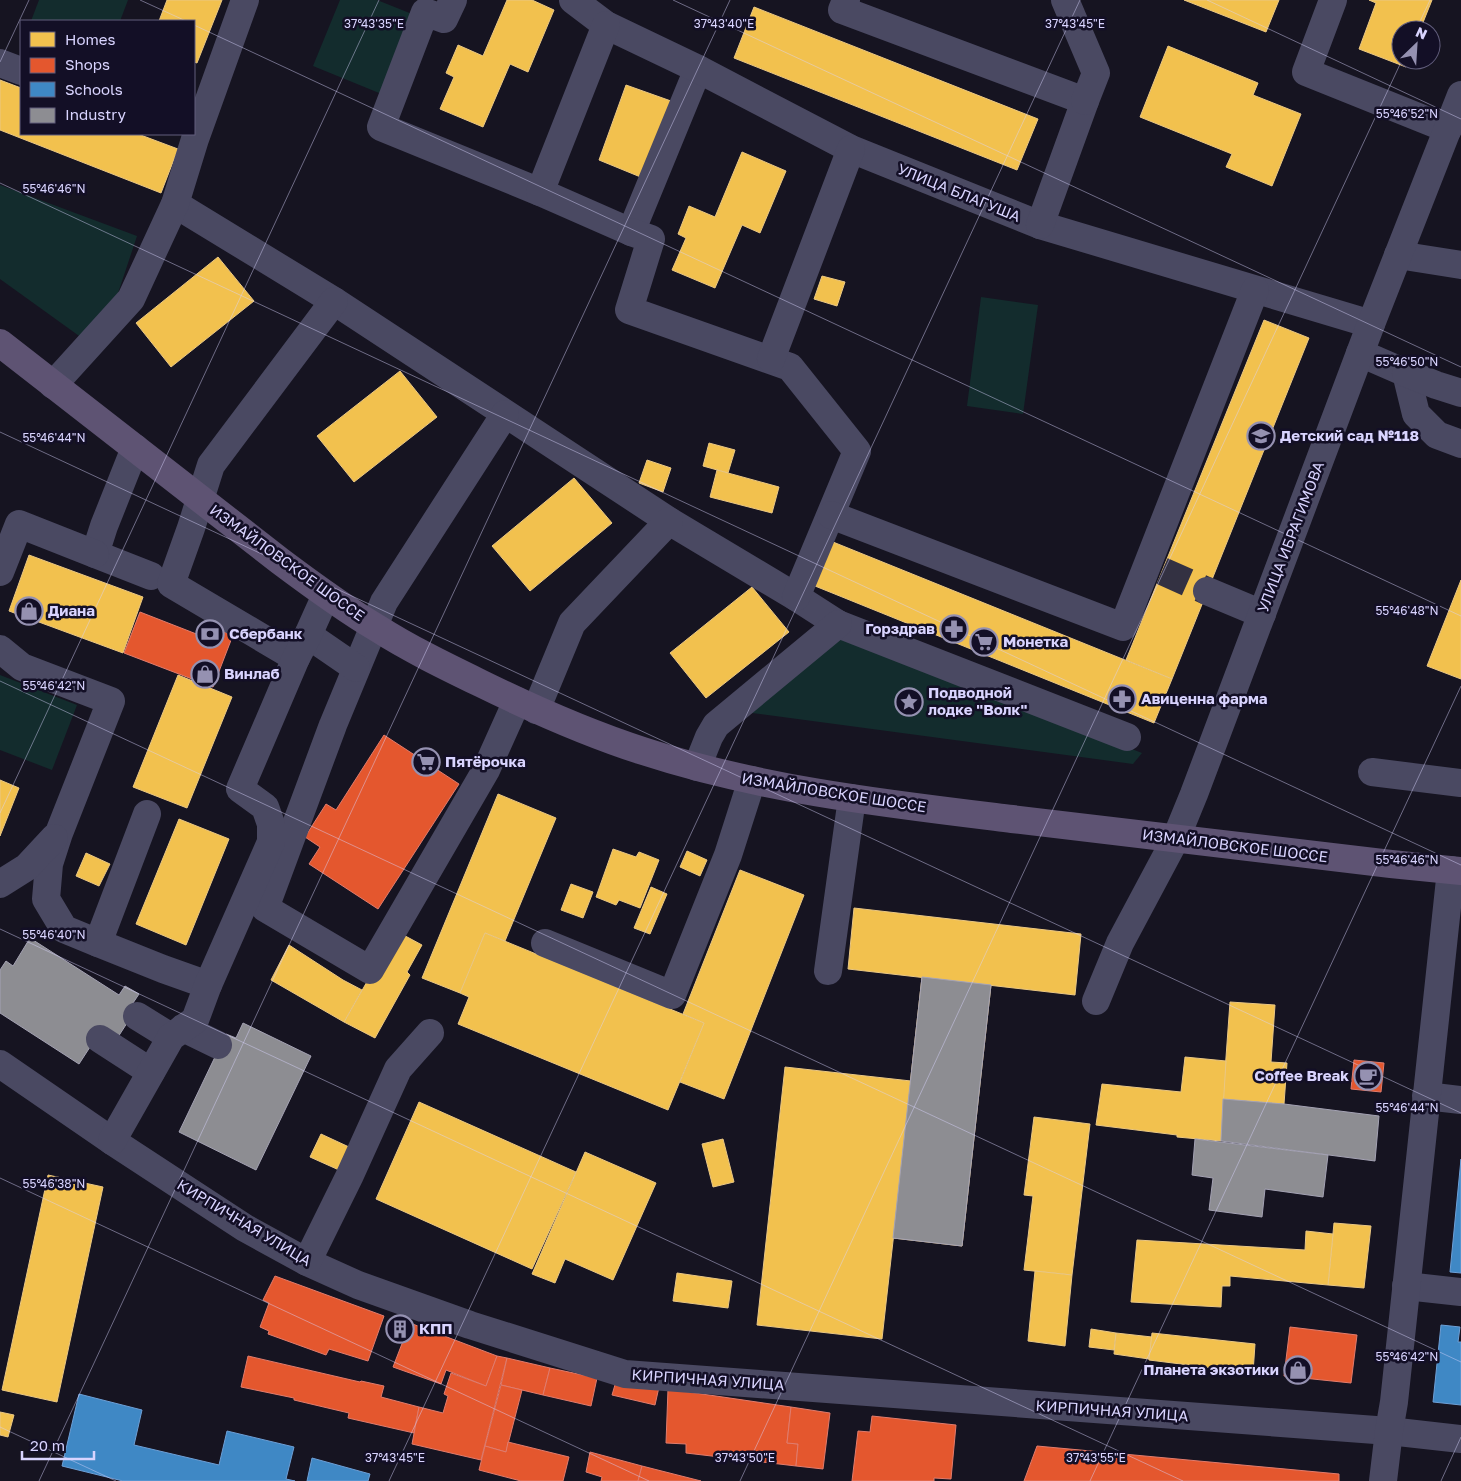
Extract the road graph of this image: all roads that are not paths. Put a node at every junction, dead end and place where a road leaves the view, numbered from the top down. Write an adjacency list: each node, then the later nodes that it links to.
1 (245, 0): 13 (street)
2 (452, 0): 17 (street)
3 (573, 0): 7 (street, УЛИЦА БЛАГУША)
4 (846, 0): 12 (street)
5 (1065, 0): 12 (street)
6 (1333, 0): 14 (street)
7 (606, 26): 9 (street, УЛИЦА БЛАГУША); 17 (street)
8 (0, 63): 10 (street)
9 (698, 69): 16 (street, УЛИЦА БЛАГУША); 20 (street)
10 (20, 71)
11 (1461, 95): 14 (street, УЛИЦА ИБРАГИМОВА)
12 (1086, 101): 19 (street)
13 (195, 121)
14 (1448, 129): 21 (street, УЛИЦА ИБРАГИМОВА)
15 (189, 136): 18 (street)
16 (851, 149): 19 (street, УЛИЦА БЛАГУША); 28 (street)
17 (540, 192): 20 (street)
18 (175, 204): 24 (street); 30 (street)
19 (1040, 226): 23 (street, УЛИЦА БЛАГУША)
20 (631, 232): 28 (street)
21 (1398, 255): 22 (street); 25 (street, УЛИЦА ИБРАГИМОВА)
22 (1461, 265)
23 (1255, 290): 25 (street, УЛИЦА БЛАГУША); 36 (street)
24 (334, 301): 32 (street); 35 (street)
25 (1371, 324): 27 (street, УЛИЦА ИБРАГИМОВА)
26 (0, 343): 30 (main road, ИЗМАЙЛОВСКОЕ ШОССЕ)
27 (1360, 353): 29 (street); 44 (street, УЛИЦА ИБРАГИМОВА)
28 (771, 359): 36 (street)
29 (1406, 373): 31 (street); 33 (street)
30 (53, 385): 34 (main road, ИЗМАЙЛОВСКОЕ ШОССЕ)
31 (1461, 393)
32 (505, 414): 37 (street); 46 (street)
33 (1461, 444)
34 (135, 448): 35 (main road, ИЗМАЙЛОВСКОЕ ШОССЕ); 38 (street)
35 (200, 499): 42 (main road, ИЗМАЙЛОВСКОЕ ШОССЕ); 49 (street)
36 (831, 514): 43 (street)
37 (669, 521): 43 (street); 51 (street)
38 (95, 554): 39 (street); 40 (street)
39 (0, 572)
40 (151, 576)
41 (1207, 591): 44 (street)
42 (326, 595): 46 (main road, ИЗМАЙЛОВСКОЕ ШОССЕ); 47 (street)
43 (796, 596): 45 (street)
44 (1262, 614): 60 (street, УЛИЦА ИБРАГИМОВА)
45 (838, 624): 52 (street); 53 (street)
46 (375, 627): 50 (street); 51 (main road, ИЗМАЙЛОВСКОЕ ШОССЕ)
47 (308, 634): 49 (street); 50 (street)
48 (0, 649): 59 (street)
49 (296, 658): 66 (street)
50 (356, 668): 51 (street)
51 (526, 705): 53 (main road, ИЗМАЙЛОВСКОЕ ШОССЕ)
52 (1127, 737)
53 (697, 767): 55 (main road, ИЗМАЙЛОВСКОЕ ШОССЕ)
54 (1372, 772): 56 (street)
55 (752, 780): 57 (main road, ИЗМАЙЛОВСКОЕ ШОССЕ); 64 (street)
56 (1461, 783)
57 (852, 798): 60 (main road, ИЗМАЙЛОВСКОЕ ШОССЕ); 65 (street)
58 (147, 814): 63 (street)
59 (59, 833): 62 (street); 63 (street)
60 (1176, 838): 61 (main road, ИЗМАЙЛОВСКОЕ ШОССЕ); 67 (street, УЛИЦА ИБРАГИМОВА)
61 (1456, 870): 75 (street)
62 (0, 884)
63 (98, 943): 66 (street)
64 (545, 943)
65 (828, 970)
66 (208, 985): 69 (street)
67 (1096, 1001)
68 (138, 1016): 69 (street)
69 (177, 1033): 72 (street); 74 (street)
70 (430, 1033): 78 (street)
71 (100, 1039): 74 (street)
72 (218, 1046)
73 (0, 1064): 77 (street, КИРПИЧНАЯ УЛИЦА)
74 (151, 1072): 77 (street)
75 (1426, 1096): 76 (street); 79 (street)
76 (1461, 1100)
77 (112, 1141): 78 (street, КИРПИЧНАЯ УЛИЦА)
78 (307, 1262): 81 (street, КИРПИЧНАЯ УЛИЦА)
79 (1406, 1286): 80 (street); 81 (street)
80 (1461, 1292)
81 (1388, 1431): 82 (street, КИРПИЧНАЯ УЛИЦА); 83 (street)
82 (1461, 1439)
83 (1383, 1481)

